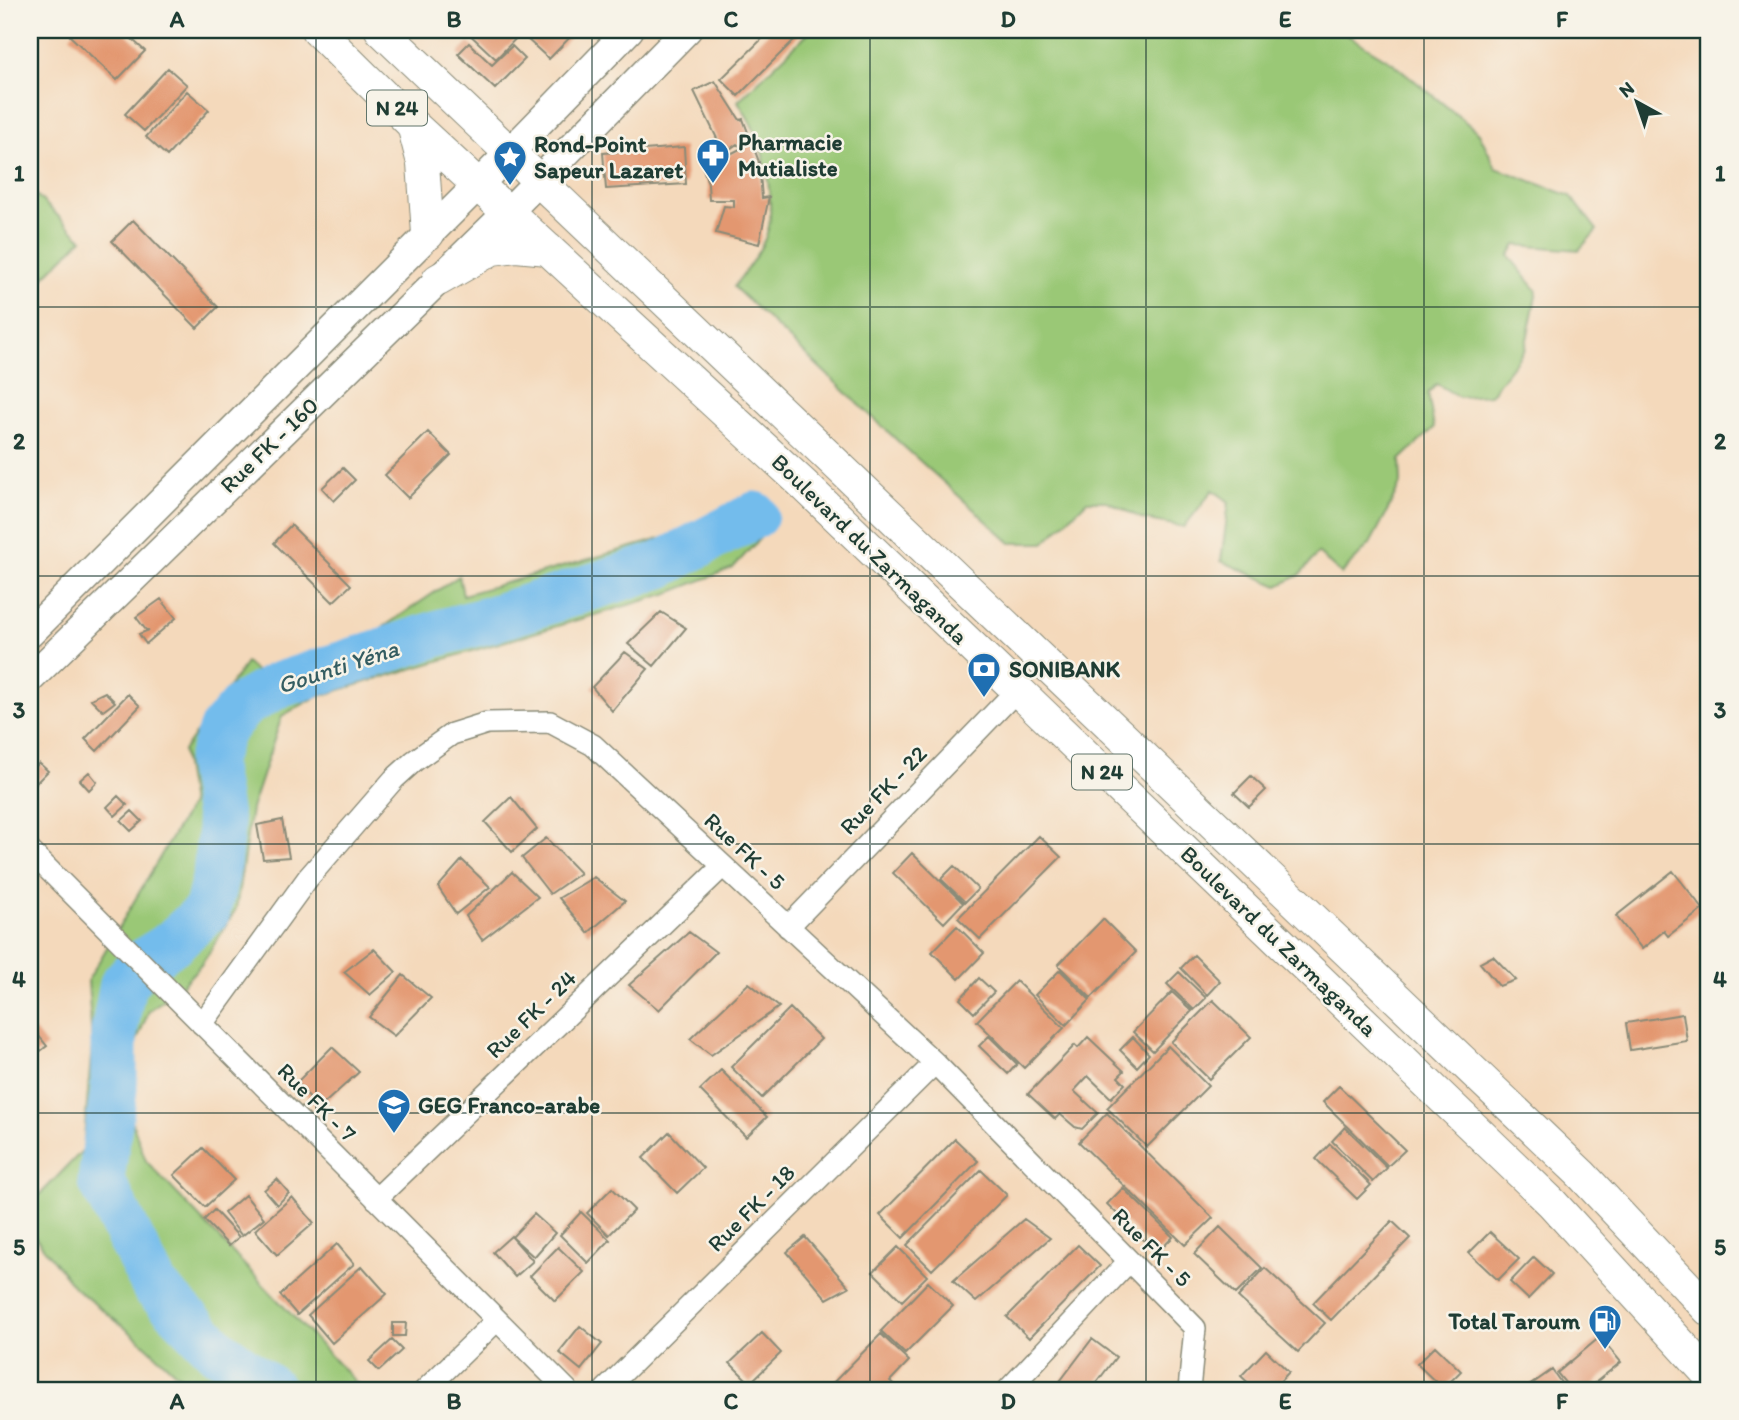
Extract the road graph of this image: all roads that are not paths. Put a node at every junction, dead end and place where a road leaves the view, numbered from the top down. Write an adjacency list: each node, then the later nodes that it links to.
1 (317, 30): 5 (main road, Boulevard du Zarmaganda / N 24)
2 (381, 30): 6 (main road, Boulevard du Zarmaganda / N 24)
3 (629, 30): 6 (main road, Rue FK - 160)
4 (687, 30): 7 (main road, Rue FK - 160)
5 (413, 125): 8 (main road, Boulevard du Zarmaganda / N 24); 10 (main road)
6 (510, 150): 7 (main road, Boulevard du Zarmaganda / N 24); 8 (main road, Rue FK - 160)
7 (539, 179): 9 (main road, Rue FK - 160); 16 (main road, Boulevard du Zarmaganda / N 24)
8 (478, 185): 9 (main road, Boulevard du Zarmaganda / N 24); 10 (main road, Rue FK - 160)
9 (508, 212): 11 (main road, Boulevard du Zarmaganda / N 24); 12 (main road, Rue FK - 160)
10 (428, 234): 13 (main road, Rue FK - 160)
11 (548, 249): 12 (main road); 15 (main road, Boulevard du Zarmaganda / N 24)
12 (439, 280): 14 (main road, Rue FK - 160)
13 (30, 633)
14 (30, 679)
15 (1017, 690): 17 (main road, Boulevard du Zarmaganda / N 24); 20 (street, Rue FK - 22)
16 (1205, 814): 17 (main road); 25 (main road, Boulevard du Zarmaganda / N 24)
17 (1175, 842): 27 (main road, Boulevard du Zarmaganda / N 24)
18 (30, 852): 21 (street, Rue FK - 7)
19 (723, 866): 20 (street, Rue FK - 5); 21 (street, Rue FK - 5); 23 (street, Rue FK - 24)
20 (788, 927): 22 (street, Rue FK - 5)
21 (202, 1024): 23 (street, Rue FK - 7)
22 (935, 1063): 24 (street, Rue FK - 5); 30 (street, Rue FK - 18)
23 (376, 1199): 26 (street, Rue FK - 7)
24 (1129, 1261): 31 (street); 32 (street, Rue FK - 5)
25 (1709, 1310)
26 (497, 1320): 28 (street); 29 (street, Rue FK - 7)
27 (1709, 1375)
28 (425, 1390)
29 (566, 1390)
30 (605, 1390)
31 (1008, 1390)
32 (1189, 1390)

